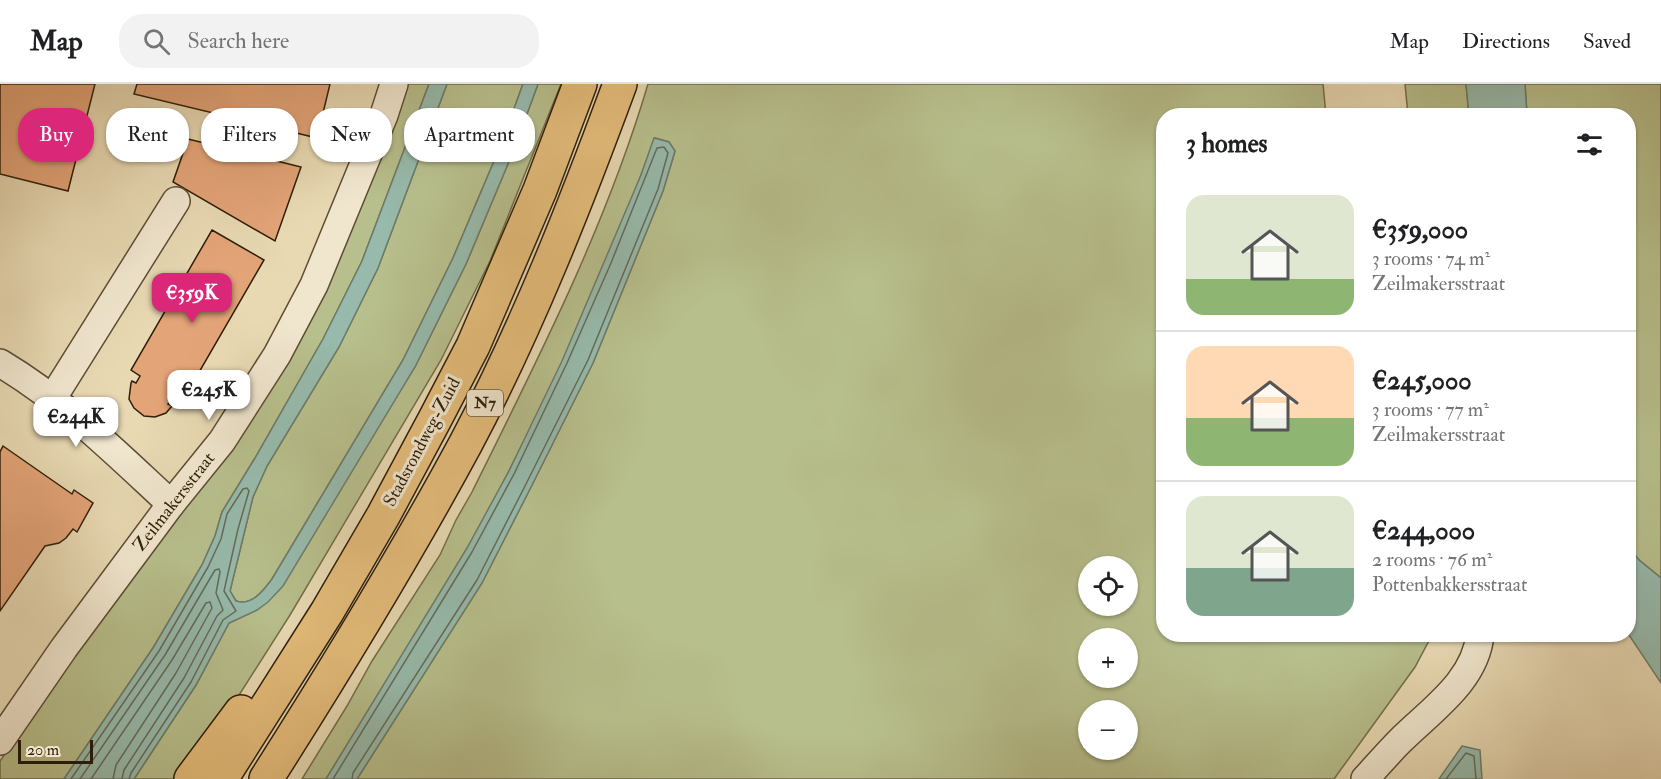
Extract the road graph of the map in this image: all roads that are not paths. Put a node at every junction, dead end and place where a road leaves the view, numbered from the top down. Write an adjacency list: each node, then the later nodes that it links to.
1 (394, 84): 7 (street, Zeilmakersstraat)
2 (580, 84): 8 (highway, Stadsrondweg-Zuid / N7)
3 (620, 84): 10 (highway, Stadsrondweg-Zuid / N7)
4 (176, 201): 6 (street)
5 (0, 363): 6 (street)
6 (52, 399): 7 (street)
7 (171, 504): 11 (street, Zeilmakersstraat)
8 (309, 642): 12 (highway, N7); 13 (highway, Stadsrondweg-Zuid / N7)
9 (1479, 642): 16 (street)
10 (314, 704): 14 (highway, Stadsrondweg-Zuid / N7); 15 (highway, N7)
11 (0, 741)
12 (191, 779)
13 (221, 779)
14 (266, 779)
15 (283, 779)
16 (1365, 779)

